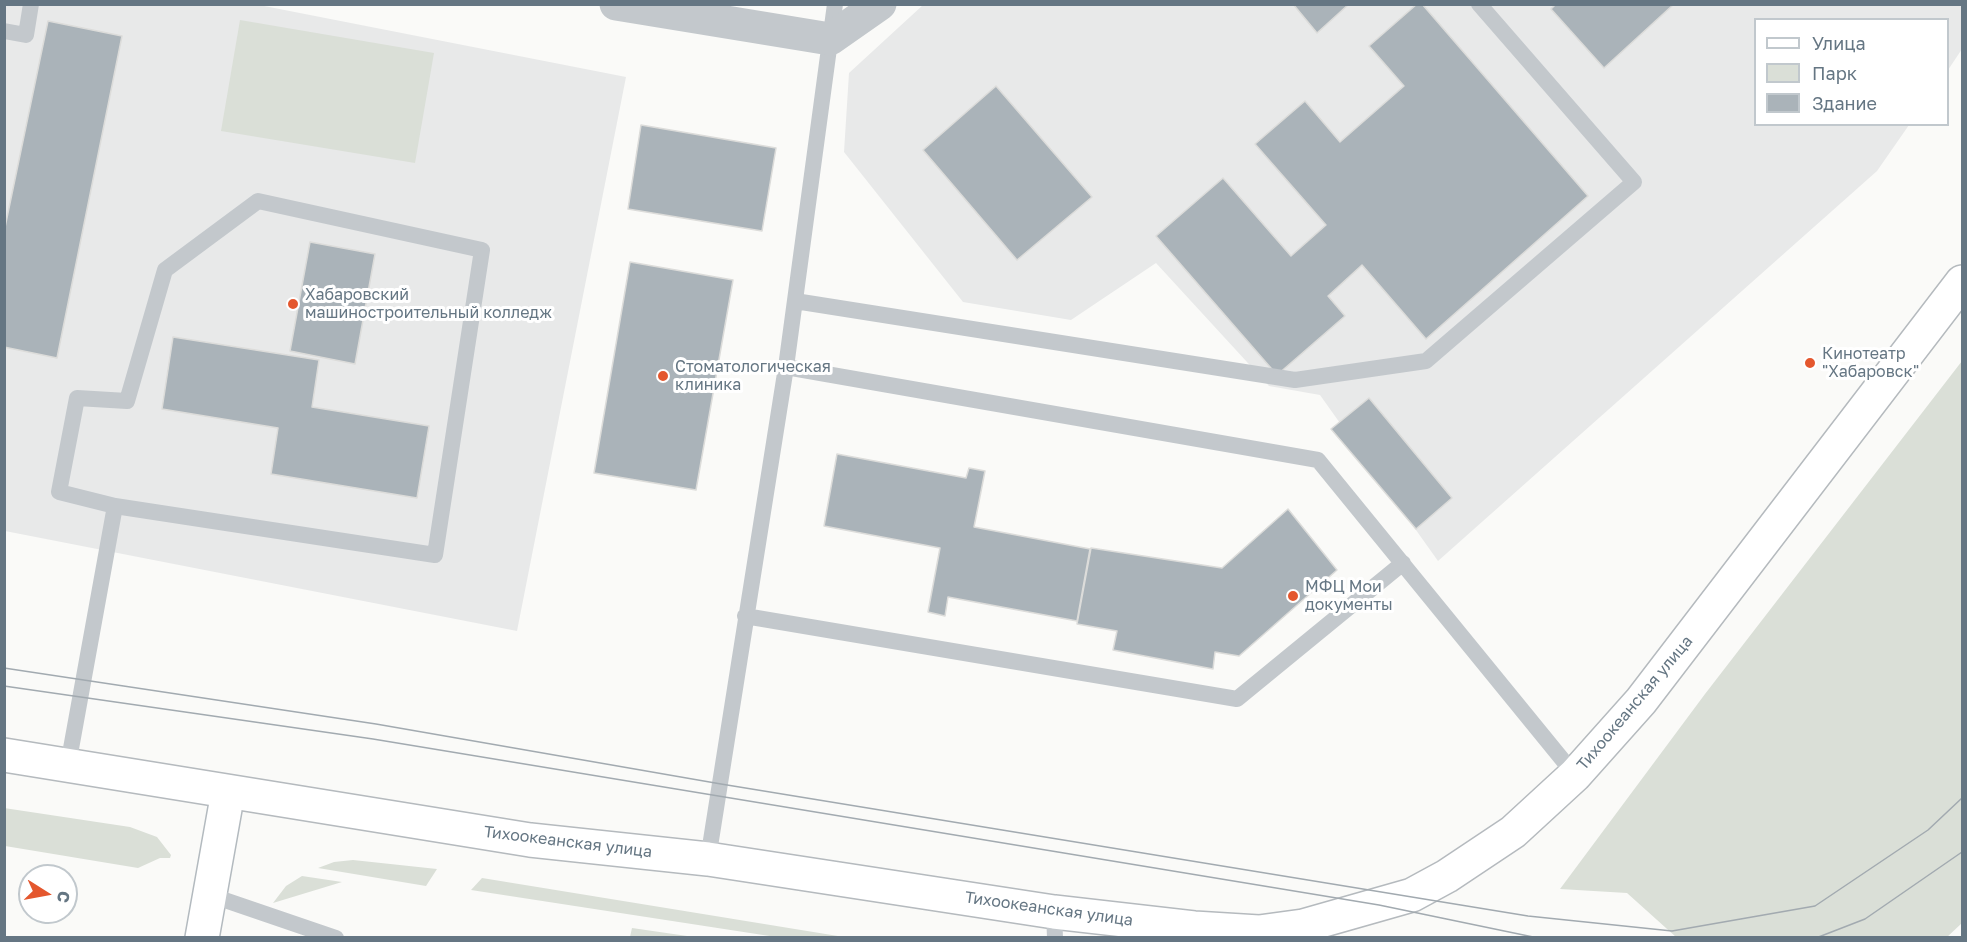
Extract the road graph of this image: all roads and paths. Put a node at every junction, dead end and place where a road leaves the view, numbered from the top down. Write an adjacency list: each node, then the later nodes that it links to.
1 (32, 4): 6 (lane)
2 (616, 4): 7 (street)
3 (836, 4): 7 (lane)
4 (880, 4): 7 (street)
5 (1479, 4): 9 (lane)
6 (4, 31)
7 (830, 39): 9 (lane)
8 (1962, 282): 16 (main road, Тихоокеанская улица)
9 (795, 301): 10 (lane)
10 (786, 368): 12 (lane); 13 (lane)
11 (115, 506): 11 (lane); 15 (lane)
12 (1403, 563): 13 (lane); 16 (lane)
13 (745, 616): 18 (lane)
14 (4, 755): 15 (main road, Тихоокеанская улица)
15 (68, 765): 17 (main road, Тихоокеанская улица)
16 (1575, 775): 21 (main road, Тихоокеанская улица)
17 (228, 792): 18 (main road, Тихоокеанская улица); 19 (main road)
18 (708, 859): 20 (main road, Тихоокеанская улица)
19 (210, 895): 22 (main road); 23 (lane)
20 (1054, 925): 21 (main road, Тихоокеанская улица)
21 (1305, 932)
22 (202, 938)
23 (336, 938)

